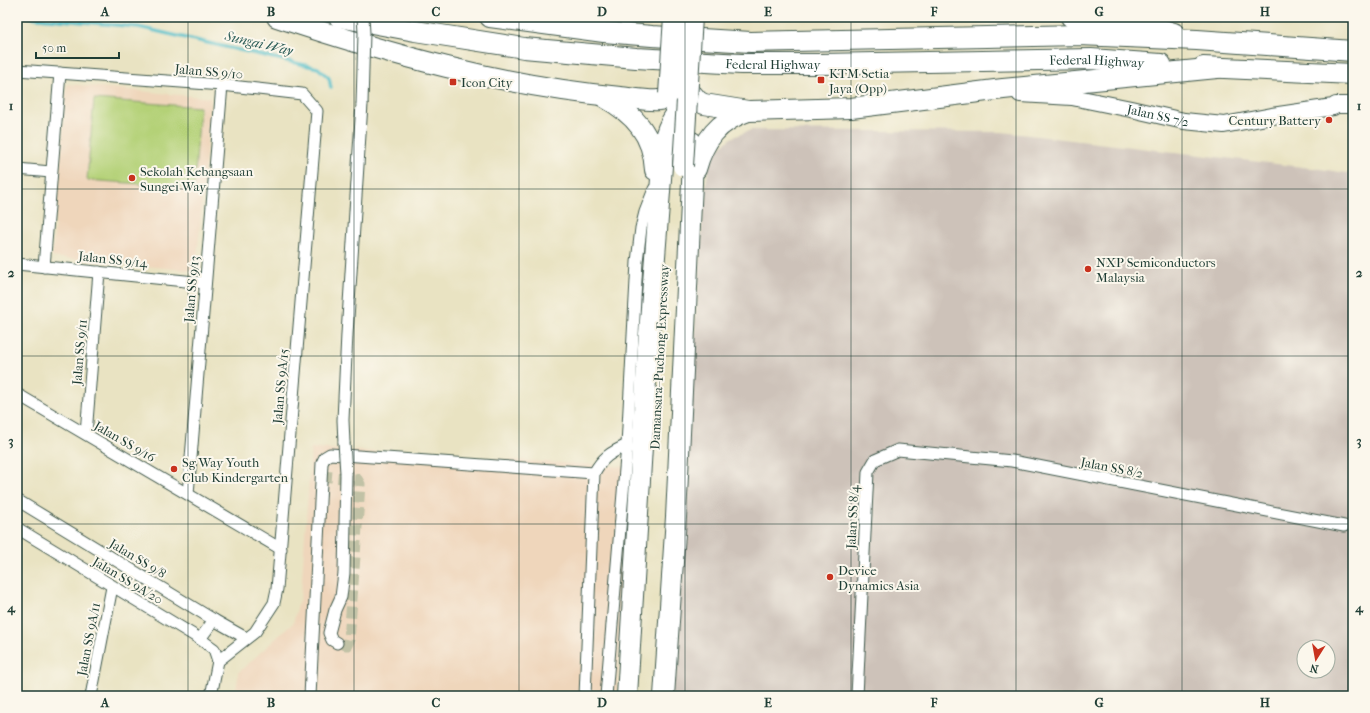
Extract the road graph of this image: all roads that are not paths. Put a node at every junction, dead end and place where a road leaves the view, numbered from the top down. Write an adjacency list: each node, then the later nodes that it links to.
1 (277, 17): 20 (highway)
2 (339, 17): 12 (highway, Federal Highway)
3 (363, 17): 48 (street, bridge)
4 (490, 17): 10 (highway, Federal Highway)
5 (674, 17): 18 (highway, bridge)
6 (679, 17): 50 (highway, Damansara–Puchong Expressway)
7 (692, 17): 50 (highway, Damansara–Puchong Expressway, bridge)
8 (697, 17): 21 (highway)
9 (1070, 17): 10 (highway)
10 (1197, 40): 11 (highway, Federal Highway)
11 (1353, 51)
12 (1217, 68): 15 (highway, Federal Highway); 19 (highway)
13 (17, 70): 14 (street, Jalan SS 9/10)
14 (60, 73): 16 (street, Jalan SS 9/10); 26 (street)
15 (1353, 74)
16 (222, 85): 17 (street, Jalan SS 9/10); 33 (street, Jalan SS 9/13)
17 (302, 94): 43 (street, Jalan SS 9A/15)
18 (669, 94): 20 (highway); 24 (highway)
19 (962, 94): 22 (street, Jalan SS 7/2); 23 (highway)
20 (601, 95): 28 (highway)
21 (698, 99): 23 (highway); 24 (highway)
22 (1353, 105)
23 (748, 111): 27 (highway)
24 (678, 112): 27 (highway); 29 (highway)
25 (17, 169): 26 (street)
26 (51, 172): 31 (street)
27 (692, 183): 59 (highway)
28 (656, 184): 29 (highway); 36 (street)
29 (659, 214): 56 (highway)
30 (17, 264): 31 (street, Jalan SS 9/14)
31 (44, 267): 32 (street, Jalan SS 9/14)
32 (99, 272): 33 (street, Jalan SS 9/14); 35 (street, Jalan SS 9/11)
33 (205, 283): 39 (street, Jalan SS 9/13)
34 (17, 394): 35 (street, Jalan SS 9/16)
35 (86, 434): 39 (street, Jalan SS 9/16)
36 (627, 445): 38 (street); 55 (street)
37 (875, 460): 41 (street, Jalan SS 8/2); 60 (street, Jalan SS 8/4)
38 (594, 473): 53 (street); 54 (street)
39 (188, 494): 43 (street, Jalan SS 9/16)
40 (17, 500): 45 (street, Jalan SS 9/8)
41 (1344, 526)
42 (17, 528): 44 (street, Jalan SS 9A/20)
43 (281, 549): 46 (street, Jalan SS 9A/15)
44 (112, 587): 47 (street, Jalan SS 9A/20); 51 (street, Jalan SS 9A/11)
45 (214, 620): 46 (street, Jalan SS 9/8); 47 (street)
46 (246, 638): 49 (street, Jalan SS 9A/15)
47 (200, 639): 49 (street, Jalan SS 9A/20)
48 (337, 643)
49 (218, 661): 52 (street)
50 (649, 665): 57 (highway, Damansara–Puchong Expressway); 58 (highway, Damansara–Puchong Expressway)
51 (91, 696)
52 (211, 696)
53 (310, 696)
54 (585, 696)
55 (606, 696)
56 (627, 696)
57 (639, 696)
58 (654, 696)
59 (664, 696)
60 (857, 696)

